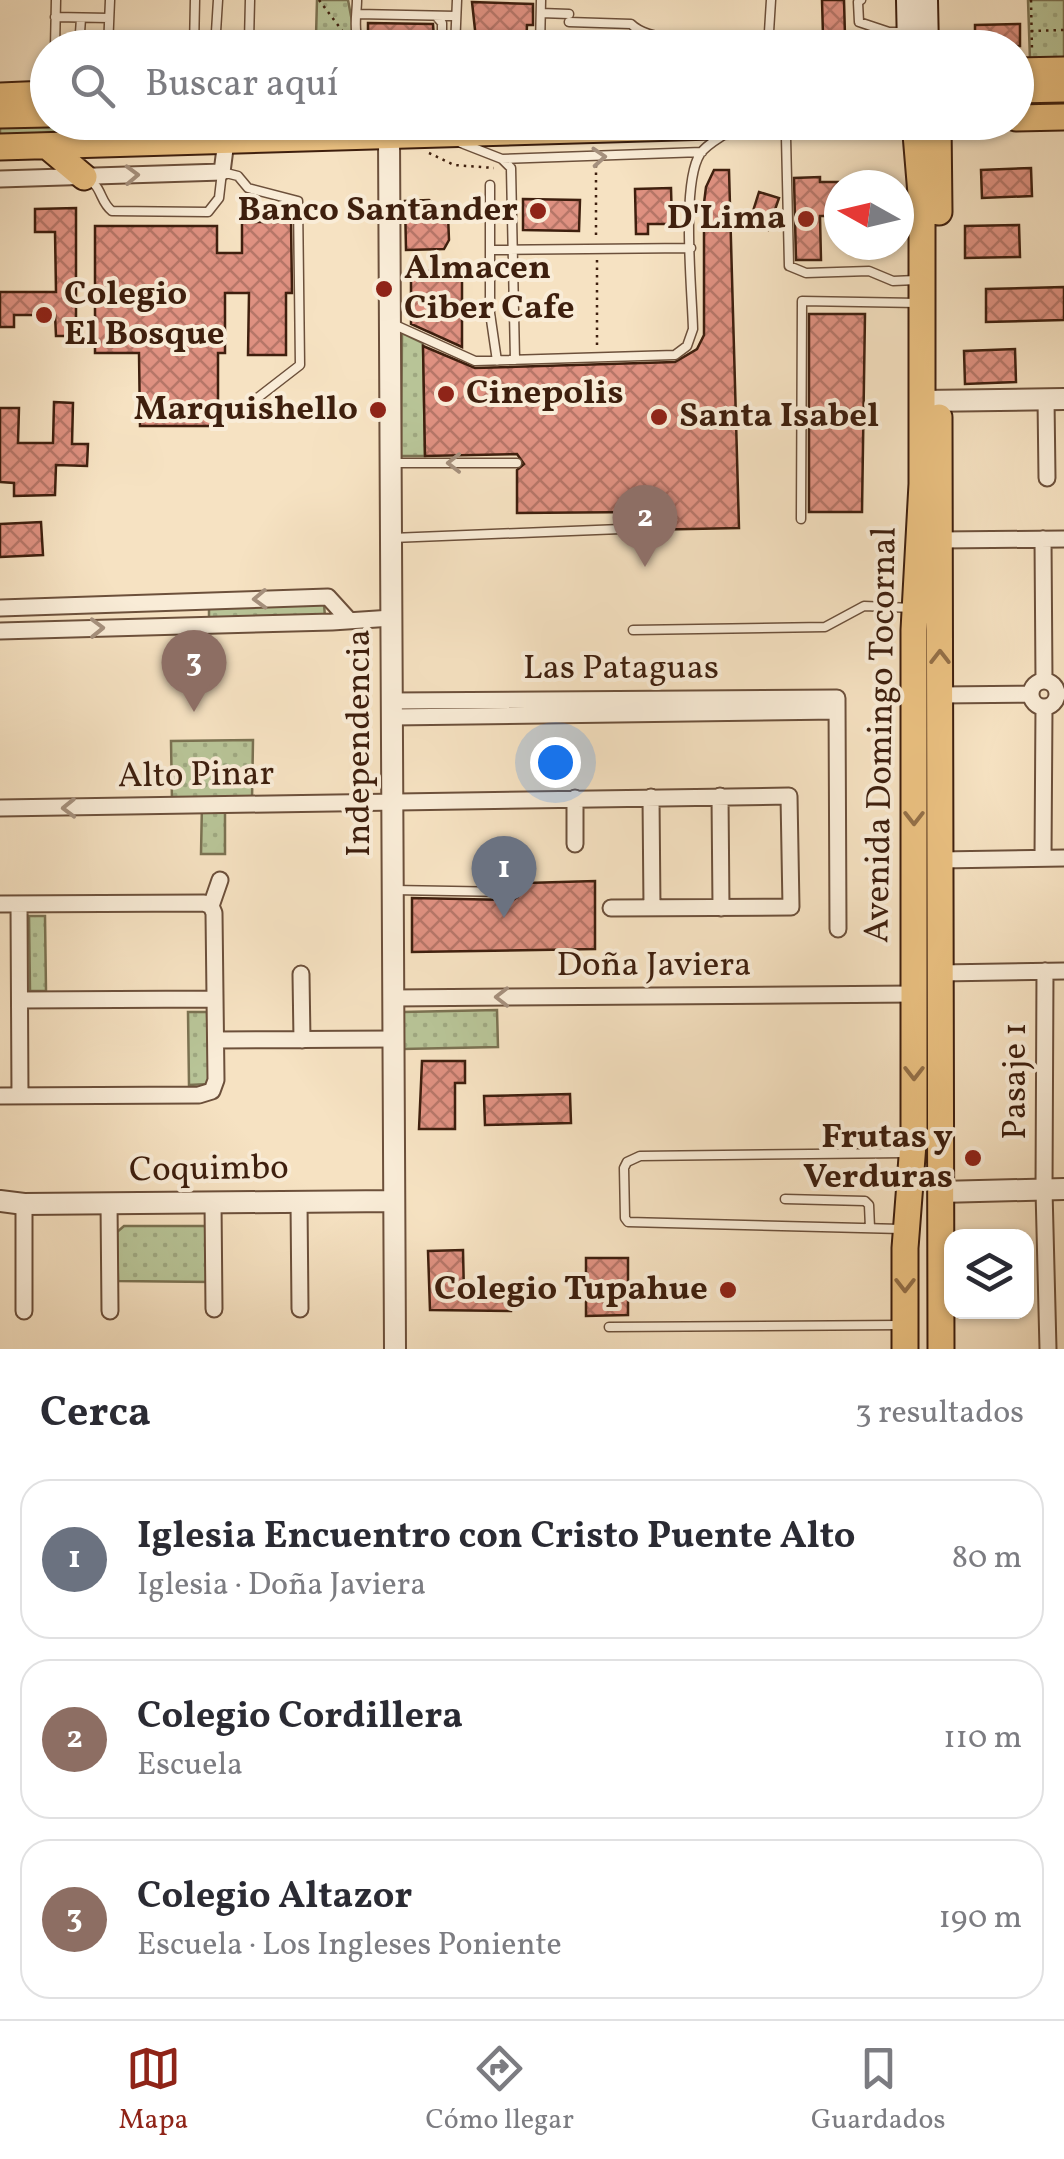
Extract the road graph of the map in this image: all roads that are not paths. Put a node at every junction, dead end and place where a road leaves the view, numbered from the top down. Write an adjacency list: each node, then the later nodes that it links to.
1 (56, 0): 17 (lane)
2 (110, 0): 19 (lane)
3 (194, 0): 24 (lane)
4 (218, 0): 25 (lane)
5 (250, 0): 26 (lane)
6 (357, 0): 14 (lane)
7 (457, 0): 16 (lane)
8 (541, 0): 13 (lane)
9 (771, 0): 32 (lane)
10 (860, 0): 20 (lane)
11 (908, 0): 35 (main road)
12 (926, 0): 36 (main road)
13 (541, 13): 30 (lane); 31 (lane)
14 (357, 14): 15 (lane); 27 (lane)
15 (434, 15): 16 (lane); 28 (lane)
16 (456, 16): 29 (lane)
17 (55, 17): 18 (lane); 21 (lane)
18 (82, 18): 19 (lane); 22 (lane)
19 (109, 18): 23 (lane)
20 (859, 22): 33 (lane); 34 (lane)
21 (55, 30)
22 (81, 30)
23 (109, 30)
24 (194, 30)
25 (216, 30)
26 (249, 30)
27 (357, 30)
28 (443, 30)
29 (456, 30)
30 (541, 30)
31 (637, 30)
32 (769, 30)
33 (859, 30)
34 (883, 30)
35 (909, 30)
36 (927, 30)
37 (1034, 68): 38 (main road)
38 (1064, 70)
39 (1064, 89): 40 (main road)
40 (1034, 90)
41 (30, 95): 42 (main road)
42 (0, 96)
43 (30, 115): 44 (main road)
44 (0, 116)
45 (1064, 116): 46 (main road)
46 (1034, 117)
47 (253, 140): 54 (main road)
48 (388, 140): 67 (street, Independencia)
49 (465, 140): 58 (lane)
50 (719, 140): 57 (lane)
51 (786, 140): 66 (lane)
52 (916, 140): 66 (main road, Avenida Domingo Tocornal)
53 (938, 140): 71 (main road, Avenida Domingo Tocornal)
54 (226, 142): 55 (main road); 59 (street)
55 (47, 146): 56 (main road); 60 (main road)
56 (0, 148)
57 (702, 152): 58 (lane, one-way to 57); 63 (lane)
58 (502, 158): 65 (lane)
59 (222, 172): 60 (street, one-way to 59); 60 (lane); 72 (lane)
60 (84, 177): 61 (street)
61 (0, 179)
62 (490, 185): 64 (lane)
63 (691, 248): 65 (lane); 68 (lane)
64 (490, 250): 65 (lane); 69 (lane)
65 (514, 250): 68 (lane)
66 (922, 291): 71 (main road, Avenida Domingo Tocornal); 76 (lane)
67 (391, 323): 69 (lane); 73 (street, Independencia)
68 (515, 360): 69 (lane)
69 (497, 361)
70 (1055, 399): 71 (street); 75 (street)
71 (931, 401): 79 (main road, Avenida Domingo Tocornal); 82 (main road, Avenida Domingo Tocornal)
72 (247, 406)
73 (391, 463): 74 (lane, one-way to 73); 78 (street, Independencia)
74 (517, 463)
75 (1047, 478)
76 (802, 519)
77 (621, 529): 78 (lane)
78 (392, 538): 84 (street, Independencia)
79 (940, 540): 80 (street); 82 (main road, Avenida Domingo Tocornal)
80 (1043, 540): 81 (street); 88 (street)
81 (1064, 540)
82 (923, 604): 87 (lane); 91 (main road, Avenida Domingo Tocornal, one-way to 82); 94 (main road, Avenida Domingo Tocornal)
83 (0, 608): 85 (street, one-way to 83)
84 (392, 618): 85 (street); 93 (street, Independencia)
85 (348, 619): 86 (street, one-way to 85)
86 (0, 630)
87 (633, 630)
88 (1044, 682): 89 (street); 90 (street)
89 (1031, 694): 91 (street); 92 (street)
90 (1061, 694): 92 (street)
91 (940, 695): 94 (main road, Avenida Domingo Tocornal)
92 (1044, 708): 101 (street)
93 (392, 709): 98 (street, Independencia); 114 (street, Las Pataguas)
94 (927, 748): 103 (main road, Avenida Domingo Tocornal); 113 (main road, Avenida Domingo Tocornal, one-way to 113)
95 (652, 796): 96 (street, Alto Pinar); 97 (street, Alto Pinar); 111 (street)
96 (720, 796): 112 (street); 112 (street, Alto Pinar)
97 (576, 798): 98 (street, Alto Pinar); 100 (street)
98 (393, 802): 99 (street, Alto Pinar, one-way to 99); 105 (street, Independencia)
99 (0, 808)
100 (575, 844)
101 (1043, 858): 102 (street); 103 (street)
102 (1064, 858)
103 (940, 860): 113 (main road, Avenida Domingo Tocornal)
104 (220, 880): 109 (street)
105 (393, 890): 106 (lane); 120 (street, Independencia)
106 (513, 892)
107 (0, 904): 108 (street)
108 (19, 904): 109 (street); 122 (street)
109 (211, 906): 121 (street)
110 (611, 908): 111 (street)
111 (652, 908): 112 (street)
112 (721, 908)
113 (927, 916): 117 (main road, Avenida Domingo Tocornal); 119 (main road, Avenida Domingo Tocornal)
114 (838, 930)
115 (1045, 971): 116 (street); 117 (street); 129 (street, Pasaje 1)
116 (1064, 971)
117 (940, 973): 130 (main road, Avenida Domingo Tocornal)
118 (302, 974): 125 (street)
119 (914, 994): 120 (street, Doña Javiera, one-way to 120); 128 (main road, Avenida Domingo Tocornal, one-way to 128)
120 (394, 998): 123 (street, Independencia)
121 (215, 999): 122 (street); 124 (street)
122 (20, 1000): 127 (street)
123 (394, 1039): 125 (street); 132 (street, Independencia)
124 (216, 1040): 125 (street); 127 (street)
125 (302, 1040)
126 (0, 1096): 127 (street)
127 (20, 1096)
128 (913, 1152): 139 (lane); 140 (main road, Avenida Domingo Tocornal)
129 (1054, 1189): 130 (street); 141 (street, Pasaje 1)
130 (940, 1192): 150 (main road, Avenida Domingo Tocornal)
131 (785, 1199): 139 (lane)
132 (394, 1200): 135 (street, Coquimbo); 149 (street, Independencia)
133 (0, 1201): 137 (street, Coquimbo)
134 (213, 1202): 135 (street, Coquimbo); 136 (street, Coquimbo); 143 (street)
135 (299, 1202): 144 (street)
136 (109, 1203): 137 (street, Coquimbo); 146 (street)
137 (24, 1204): 138 (street, Coquimbo); 145 (street)
138 (0, 1210)
139 (870, 1228): 140 (lane)
140 (906, 1229): 148 (main road, Avenida Domingo Tocornal, one-way to 148)
141 (1046, 1295): 142 (street); 151 (street, Pasaje 1)
142 (1064, 1295)
143 (214, 1309)
144 (300, 1309)
145 (24, 1311)
146 (110, 1311)
147 (608, 1327): 148 (lane)
148 (905, 1337)
149 (395, 1349)
150 (941, 1349)
151 (1048, 1349)

